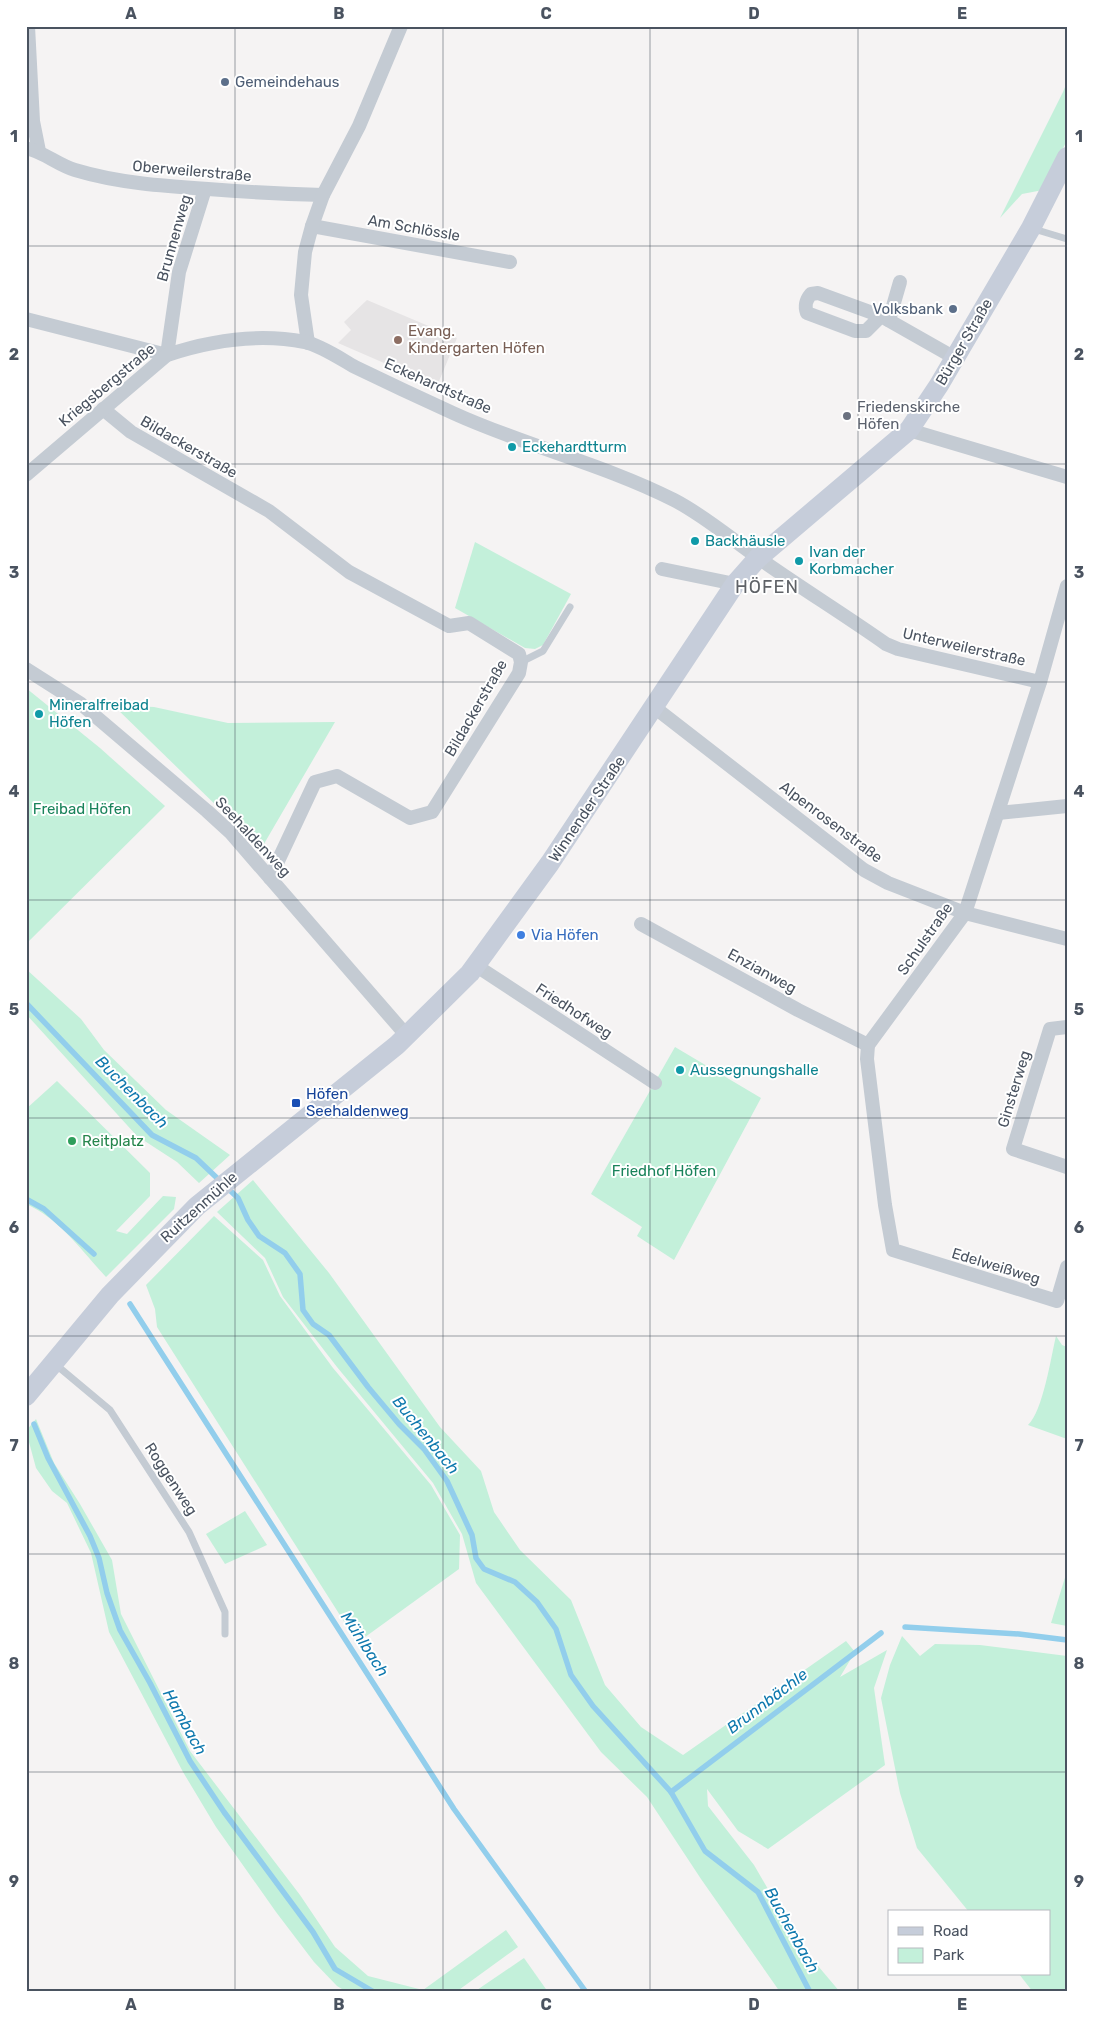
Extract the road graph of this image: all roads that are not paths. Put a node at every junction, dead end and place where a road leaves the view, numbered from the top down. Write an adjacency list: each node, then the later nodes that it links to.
1 (28, 26): 3 (street, Oberweilerstraße)
2 (401, 26): 6 (street)
3 (33, 150): 5 (street, Oberweilerstraße)
4 (1067, 157): 8 (street, Bürger Straße)
5 (205, 189): 6 (street, Oberweilerstraße); 15 (street, Brunnenweg)
6 (322, 195): 7 (street)
7 (312, 226): 10 (street, Am Schlössle); 14 (street)
8 (1031, 228): 9 (lane); 16 (street, Bürger Straße)
9 (1067, 239)
10 (510, 262)
11 (900, 282): 12 (street)
12 (885, 318): 12 (street); 16 (street)
13 (26, 319): 15 (street)
14 (308, 342): 15 (street, Kriegsbergstraße); 21 (street, Eckehardtstraße)
15 (167, 355): 17 (street, Kriegsbergstraße)
16 (955, 358): 18 (street, Bürger Straße)
17 (103, 410): 19 (street, Kriegsbergstraße); 27 (street, Bildackerstraße)
18 (909, 430): 20 (street); 21 (street, Bürger Straße)
19 (26, 475)
20 (1067, 477)
21 (758, 558): 23 (street, Winnender Straße); 29 (street, Unterweilerstraße)
22 (662, 569): 23 (street)
23 (735, 584): 30 (street, Winnender Straße)
24 (1067, 586): 25 (street, Schulstraße)
25 (1064, 605): 29 (street, Schulstraße)
26 (570, 608): 27 (lane)
27 (521, 662): 33 (street, Bildackerstraße)
28 (26, 669): 33 (street, Seehaldenweg)
29 (1040, 682): 32 (street, Schulstraße)
30 (654, 707): 34 (street, Alpenrosenstraße); 37 (street, Winnender Straße)
31 (1067, 806): 32 (street)
32 (998, 813): 34 (street, Schulstraße)
33 (270, 878): 39 (street, Seehaldenweg)
34 (965, 913): 36 (street, Alpenrosenstraße); 40 (street, Schulstraße)
35 (641, 924): 40 (street, Enzianweg)
36 (1067, 939)
37 (475, 965): 39 (street, Winnender Straße); 41 (street, Friedhofweg)
38 (1067, 1026): 42 (street, Ginsterweg)
39 (402, 1040): 44 (street, Ruitzenmühle)
40 (868, 1045): 43 (street, Edelweißweg)
41 (655, 1083)
42 (1067, 1167)
43 (1067, 1268)
44 (54, 1364): 45 (street, Ruitzenmühle); 46 (lane, Roggenweg)
45 (26, 1396)
46 (226, 1634)

